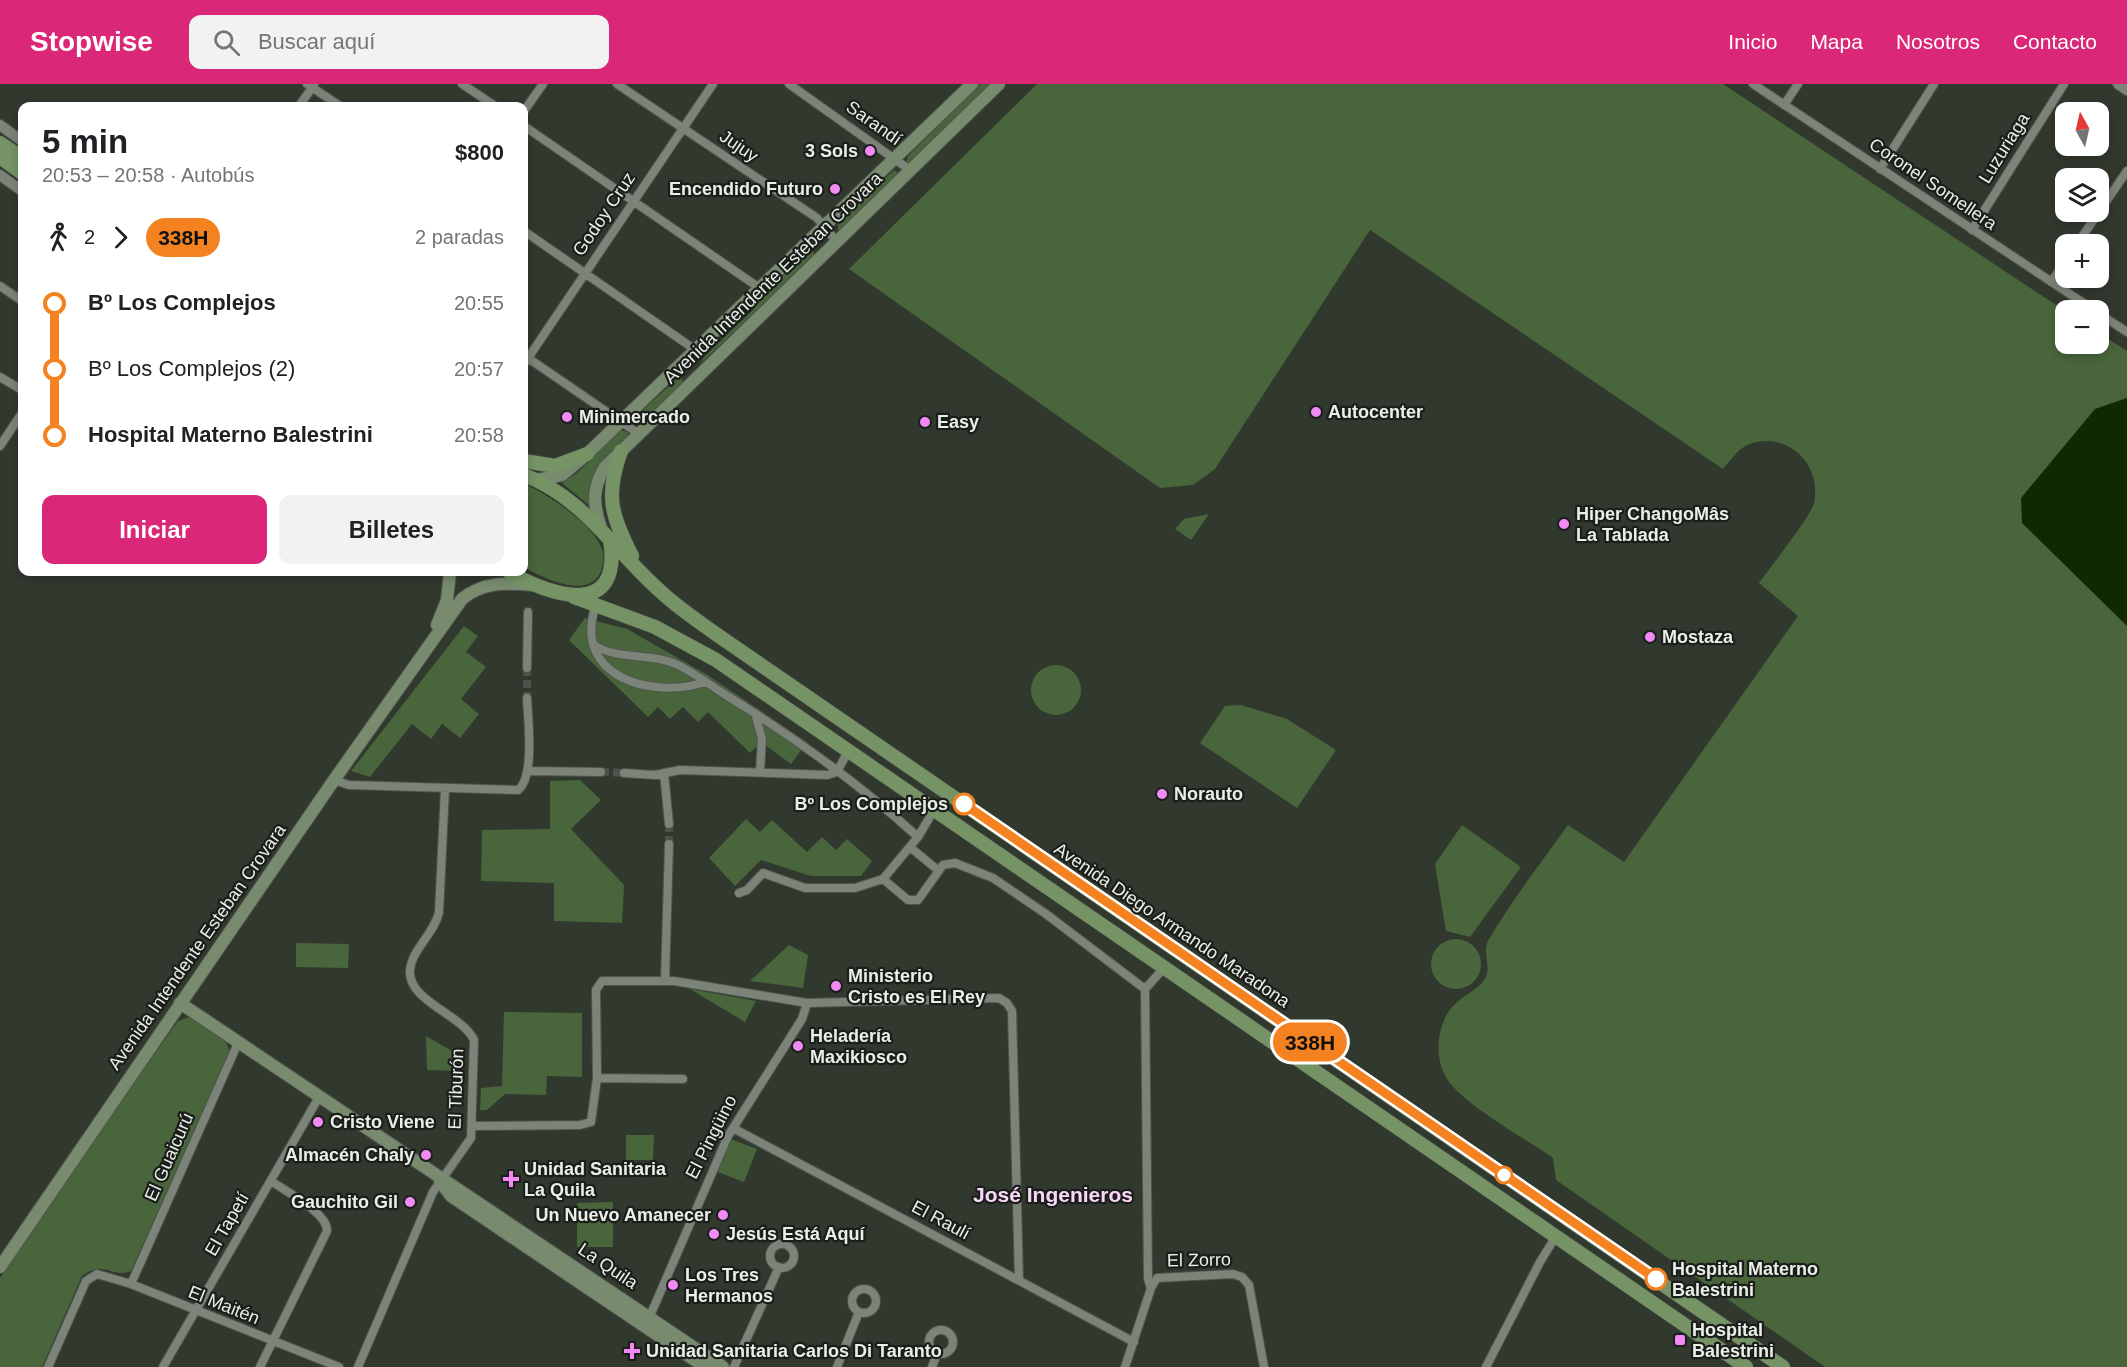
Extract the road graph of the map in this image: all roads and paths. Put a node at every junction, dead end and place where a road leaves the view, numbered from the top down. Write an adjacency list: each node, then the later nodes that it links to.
1 (462, 84): 17 (street)
2 (543, 84): 18 (street)
3 (617, 84): 21 (street, Jujuy)
4 (713, 84): 21 (street, Godoy Cruz)
5 (789, 84): 27 (street, Sarandí)
6 (972, 84): 27 (main road, Avenida Intendente Esteban Crovara)
7 (999, 84): 30 (main road, Avenida Intendente Esteban Crovara)
8 (1754, 84): 19 (street, Coronel Somellera)
9 (1798, 84): 19 (street)
10 (1934, 84): 28 (street)
11 (2064, 84): 36 (street, Luzuriaga)
12 (2118, 84): 14 (street)
13 (311, 85): 15 (street); 16 (street)
14 (2127, 90)
15 (301, 102)
16 (334, 102)
17 (489, 102)
18 (528, 105)
19 (1784, 105): 28 (street, Coronel Somellera)
20 (0, 125): 23 (street)
21 (683, 127): 34 (street, Godoy Cruz); 35 (street, Jujuy)
22 (528, 129): 34 (street)
23 (18, 138)
24 (0, 142): 25 (main road)
25 (18, 155)
26 (0, 157): 29 (main road)
27 (897, 159): 30 (street, Sarandí); 35 (main road, Avenida Intendente Esteban Crovara)
28 (1880, 169): 36 (street, Coronel Somellera)
29 (18, 170)
30 (910, 170): 39 (main road, Avenida Intendente Esteban Crovara)
31 (2127, 171): 38 (street)
32 (0, 175): 33 (street)
33 (18, 188)
34 (634, 200): 40 (street, Godoy Cruz); 44 (street)
35 (826, 227): 39 (street, Jujuy); 44 (main road, Avenida Intendente Esteban Crovara)
36 (1972, 230): 42 (street, Coronel Somellera)
37 (528, 234): 40 (street)
38 (2084, 234)
39 (837, 242): 56 (main road, Avenida Intendente Esteban Crovara)
40 (585, 273): 49 (street); 50 (street, Godoy Cruz)
41 (2055, 276): 42 (street)
42 (2051, 282): 46 (street, Coronel Somellera)
43 (0, 286): 45 (street)
44 (761, 290): 49 (main road, Avenida Intendente Esteban Crovara)
45 (18, 298)
46 (2079, 300)
47 (2109, 320): 48 (street)
48 (2127, 332)
49 (698, 351): 55 (main road, Avenida Intendente Esteban Crovara)
50 (528, 355)
51 (528, 361): 55 (street)
52 (0, 377): 53 (street)
53 (18, 388)
54 (18, 419): 57 (street)
55 (621, 422): 56 (street); 59 (main road, Avenida Intendente Esteban Crovara)
56 (639, 434): 58 (main road, Avenida Intendente Esteban Crovara)
57 (0, 446)
58 (621, 451): 62 (main road); 62 (main road, Avenida Intendente Esteban Crovara)
59 (587, 454): 60 (main road); 61 (main road, Avenida Intendente Esteban Crovara)
60 (528, 462)
61 (530, 478): 62 (main road, Avenida Diego Armando Maradona)
62 (613, 539): 66 (main road); 131 (main road, Avenida Diego Armando Maradona)
63 (450, 576): 70 (main road, Avenida Intendente Esteban Crovara)
64 (516, 576): 65 (main road)
65 (532, 585): 66 (main road); 70 (main road, Avenida Intendente Esteban Crovara)
66 (574, 597): 67 (main road)
67 (596, 605): 69 (street); 75 (main road)
68 (528, 612): 71 (street)
69 (594, 645): 72 (street); 72 (street)
70 (425, 650): 82 (main road, Avenida Intendente Esteban Crovara)
71 (527, 668)
72 (705, 682): 74 (street)
73 (527, 698): 76 (street)
74 (755, 713): 77 (street); 79 (street)
75 (848, 751): 79 (street); 84 (main road)
76 (529, 771): 78 (street); 83 (street)
77 (760, 771): 79 (street); 80 (street)
78 (601, 772)
79 (837, 772): 86 (street)
80 (663, 773): 81 (street); 85 (street)
81 (624, 774)
82 (334, 780): 83 (street); 95 (main road, Avenida Intendente Esteban Crovara)
83 (445, 789): 101 (street, El Tiburón)
84 (934, 810): 86 (street); 92 (main road)
85 (669, 824)
86 (918, 837): 88 (street)
87 (669, 844): 93 (street)
88 (911, 848): 89 (street); 90 (street)
89 (939, 871): 90 (street); 94 (street)
90 (883, 879): 91 (street)
91 (739, 893)
92 (1164, 968): 94 (street); 105 (main road)
93 (665, 980): 96 (street); 98 (street)
94 (1145, 989): 110 (street)
95 (180, 1003): 97 (main road, La Quila); 106 (main road, Avenida Intendente Esteban Crovara)
96 (807, 1003): 102 (street, El Pingüino); 108 (street)
97 (238, 1043): 100 (main road, La Quila); 109 (street, El Guaicurú)
98 (597, 1078): 99 (street); 101 (street)
99 (683, 1079)
100 (319, 1097): 103 (main road, La Quila); 104 (street, El Tapetí)
101 (473, 1126): 103 (street, El Tiburón)
102 (733, 1128): 108 (street, El Raulí); 113 (street, El Pingüino)
103 (440, 1180): 113 (main road, La Quila); 121 (street, El Tiburón)
104 (271, 1181): 111 (street, El Tapetí); 114 (street)
105 (1556, 1236): 129 (street); 130 (main road)
106 (0, 1267)
107 (779, 1267): 124 (street)
108 (1019, 1280): 115 (street, El Raulí)
109 (131, 1284): 111 (street, El Maitén); 117 (street, El Maitén)
110 (1150, 1288): 115 (street, El Zorro); 128 (street, El Zorro)
111 (196, 1311): 114 (street, El Maitén); 118 (street, El Tapetí)
112 (859, 1312): 125 (street)
113 (647, 1322): 122 (main road, La Quila); 123 (main road, La Quila)
114 (272, 1342): 119 (street); 120 (street, El Maitén)
115 (1134, 1342): 127 (street, El Zorro)
116 (938, 1354): 126 (street)
117 (48, 1367)
118 (163, 1367)
119 (260, 1367)
120 (339, 1367)
121 (358, 1367)
122 (705, 1367)
123 (723, 1367)
124 (735, 1367)
125 (837, 1367)
126 (932, 1367)
127 (1125, 1367)
128 (1264, 1367)
129 (1485, 1367)
130 (1746, 1367)
131 (1783, 1367)

